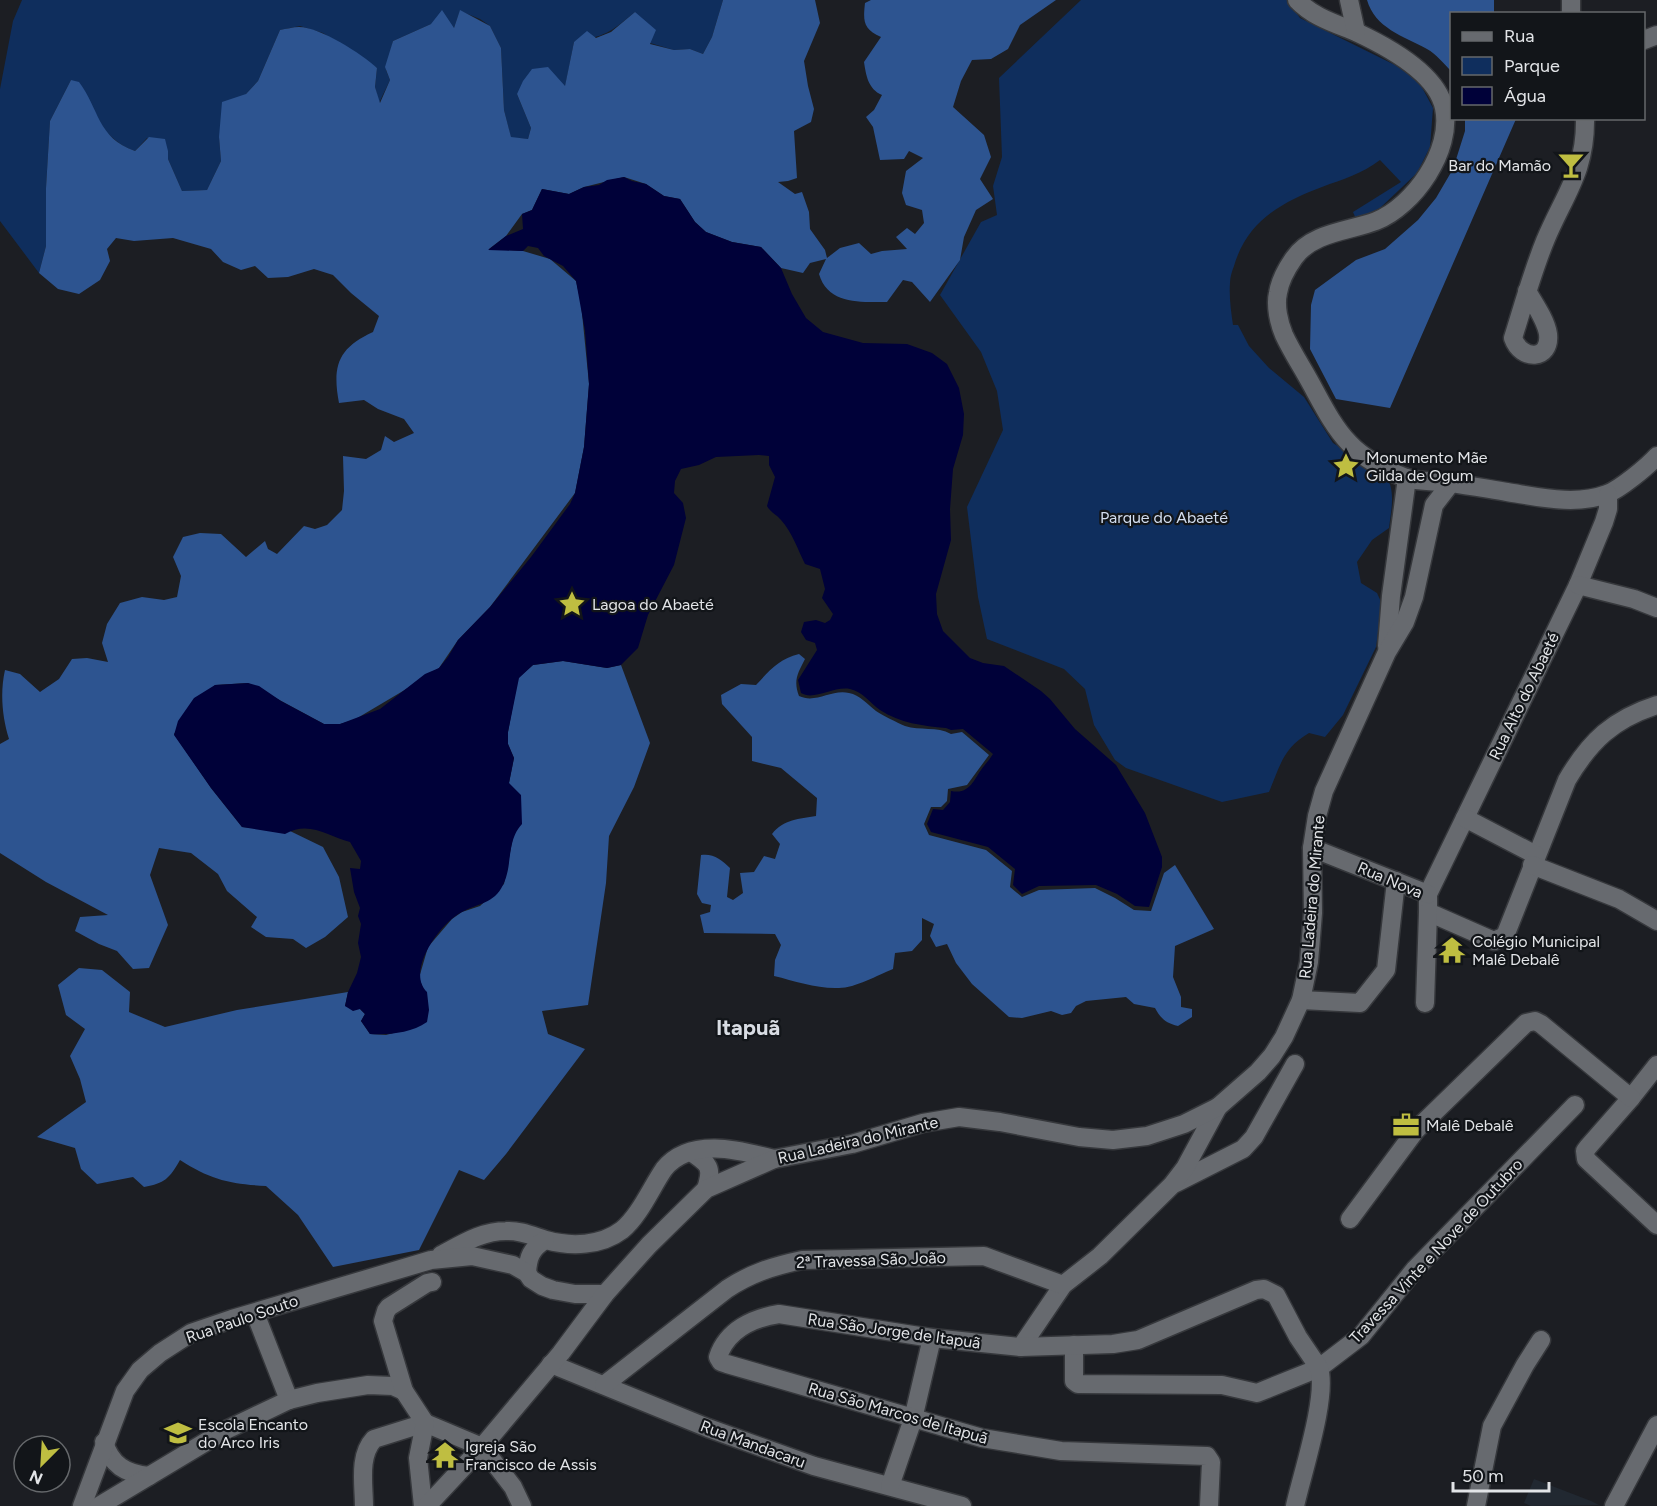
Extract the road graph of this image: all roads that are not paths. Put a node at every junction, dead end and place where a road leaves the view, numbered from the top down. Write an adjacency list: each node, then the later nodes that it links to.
1 (1297, 0): 3 (street)
2 (1349, 0): 3 (street)
3 (1356, 32): 7 (street)
4 (1585, 120): 5 (street)
5 (1527, 291)
6 (1657, 456): 9 (street)
7 (1407, 478): 8 (street); 11 (street, Rua Ladeira do Mirante)
8 (1445, 490): 9 (street); 12 (street, Rua Ladeira do Mirante)
9 (1608, 494): 10 (street, Rua Alto do Abaeté)
10 (1578, 585): 13 (street); 18 (street, Rua Alto do Abaeté)
11 (1391, 596): 12 (street); 16 (street, Rua Ladeira do Mirante)
12 (1414, 597): 16 (street, Rua Ladeira do Mirante)
13 (1634, 599): 14 (street); 15 (street)
14 (1657, 602)
15 (1657, 608)
16 (1387, 652): 19 (street, Rua Ladeira do Mirante)
17 (1657, 705): 20 (street, Rua Nova)
18 (1465, 818): 20 (street); 22 (street, Rua Alto do Abaeté)
19 (1312, 848): 21 (street, Rua Nova); 24 (street, Rua Ladeira do Mirante)
20 (1534, 860): 22 (street, Rua Nova); 23 (street)
21 (1396, 881): 22 (street, Rua Nova); 24 (street)
22 (1428, 903): 25 (street)
23 (1657, 921)
24 (1301, 1000): 30 (street, Rua Ladeira do Mirante)
25 (1425, 1003)
26 (1295, 1064): 33 (street)
27 (1657, 1065): 28 (street)
28 (1631, 1098): 35 (street); 36 (street)
29 (1575, 1105): 50 (street, Travessa Vinte e Nove de Outubro)
30 (1218, 1107): 32 (street, Rua Ladeira do Mirante); 33 (street)
31 (691, 1152): 32 (street, Rua Paulo Souto); 34 (street); 37 (street, Rua Paulo Souto)
32 (774, 1159): 34 (street, Rua Ladeira do Mirante)
33 (1172, 1185): 41 (street)
34 (706, 1189): 42 (street, Rua Ladeira do Mirante)
35 (1350, 1219)
36 (1657, 1225)
37 (545, 1240): 38 (street, Rua Paulo Souto); 39 (street)
38 (431, 1260): 39 (street, Rua Paulo Souto); 43 (street, Rua Paulo Souto)
39 (527, 1273): 42 (street, Rua Paulo Souto)
40 (432, 1282): 52 (street)
41 (1064, 1285): 48 (street); 51 (street, 2ª Travessa São João)
42 (605, 1294): 49 (street, Rua Ladeira do Mirante)
43 (255, 1313): 53 (street); 57 (street, Rua Paulo Souto)
44 (766, 1316): 45 (street, Rua São Jorge de Itapuã); 54 (street, Rua São Marcos de Itapuã)
45 (932, 1338): 48 (street, Rua São Jorge de Itapuã); 54 (street)
46 (1541, 1340): 69 (street)
47 (1074, 1345): 48 (street, Rua São Jorge de Itapuã); 50 (street, Travessa Vinte e Nove de Outubro); 50 (street, Rua São Jorge de Itapuã)
48 (1022, 1347)
49 (551, 1364): 51 (street, Rua Mandacaru); 58 (street, Rua Ladeira do Mirante)
50 (1319, 1368): 68 (street)
51 (604, 1385): 60 (street, Rua Mandacaru)
52 (404, 1391): 53 (street); 55 (street)
53 (289, 1400): 59 (street)
54 (913, 1419): 60 (street); 67 (street, Rua São Marcos de Itapuã)
55 (425, 1424): 58 (street); 63 (street); 64 (street)
56 (1657, 1425): 70 (street)
57 (104, 1442): 59 (street); 61 (street, Rua Paulo Souto)
58 (482, 1447): 64 (street, Rua Ladeira do Mirante); 65 (street)
59 (148, 1476): 62 (street)
60 (890, 1486): 66 (street, Rua Mandacaru)
61 (82, 1506)
62 (99, 1506)
63 (364, 1506)
64 (424, 1506)
65 (522, 1506)
66 (962, 1506)
67 (1209, 1506)
68 (1295, 1506)
69 (1476, 1506)
70 (1614, 1506)

